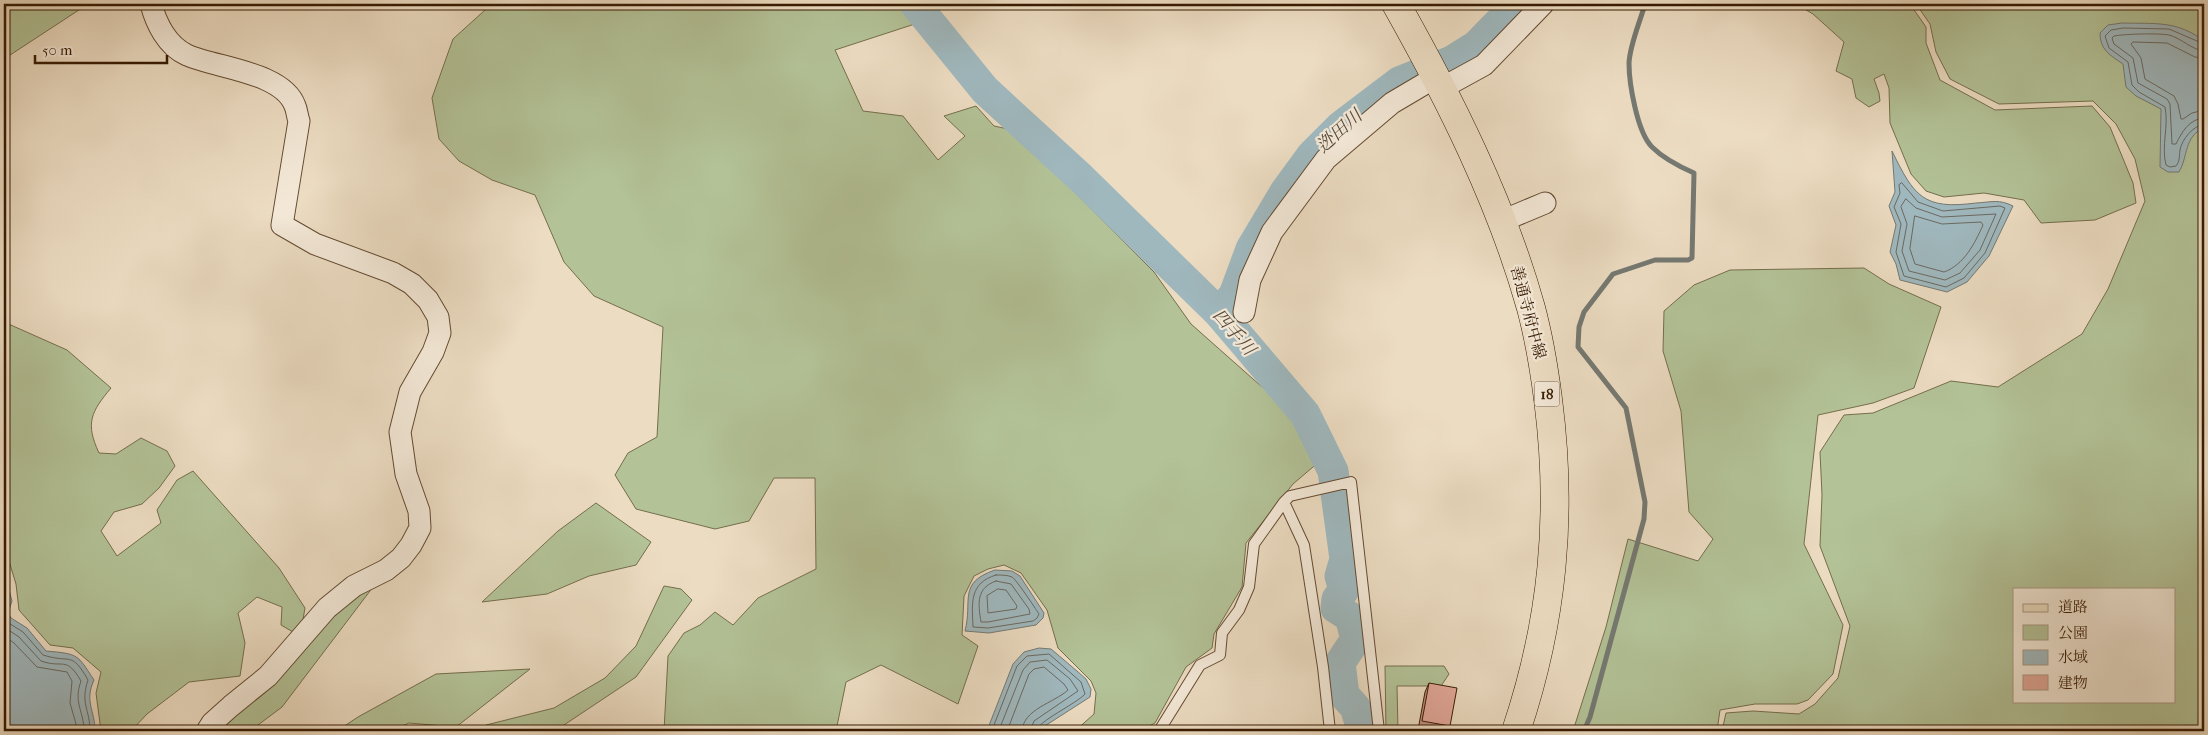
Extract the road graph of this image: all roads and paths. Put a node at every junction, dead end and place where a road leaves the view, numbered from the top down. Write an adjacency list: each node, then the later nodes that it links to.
1 (151, 4): 9 (street)
2 (1396, 4): 4 (main road, 善通寺府中線 / 18)
3 (1543, 4): 4 (street)
4 (1435, 74): 6 (main road, 善通寺府中線 / 18); 7 (street)
5 (1545, 203): 6 (street)
6 (1502, 221): 13 (main road, 善通寺府中線 / 18)
7 (1244, 312)
8 (1287, 499): 10 (lane); 11 (lane); 12 (lane)
9 (206, 731)
10 (1159, 731)
11 (1330, 731)
12 (1379, 731)
13 (1516, 731)

